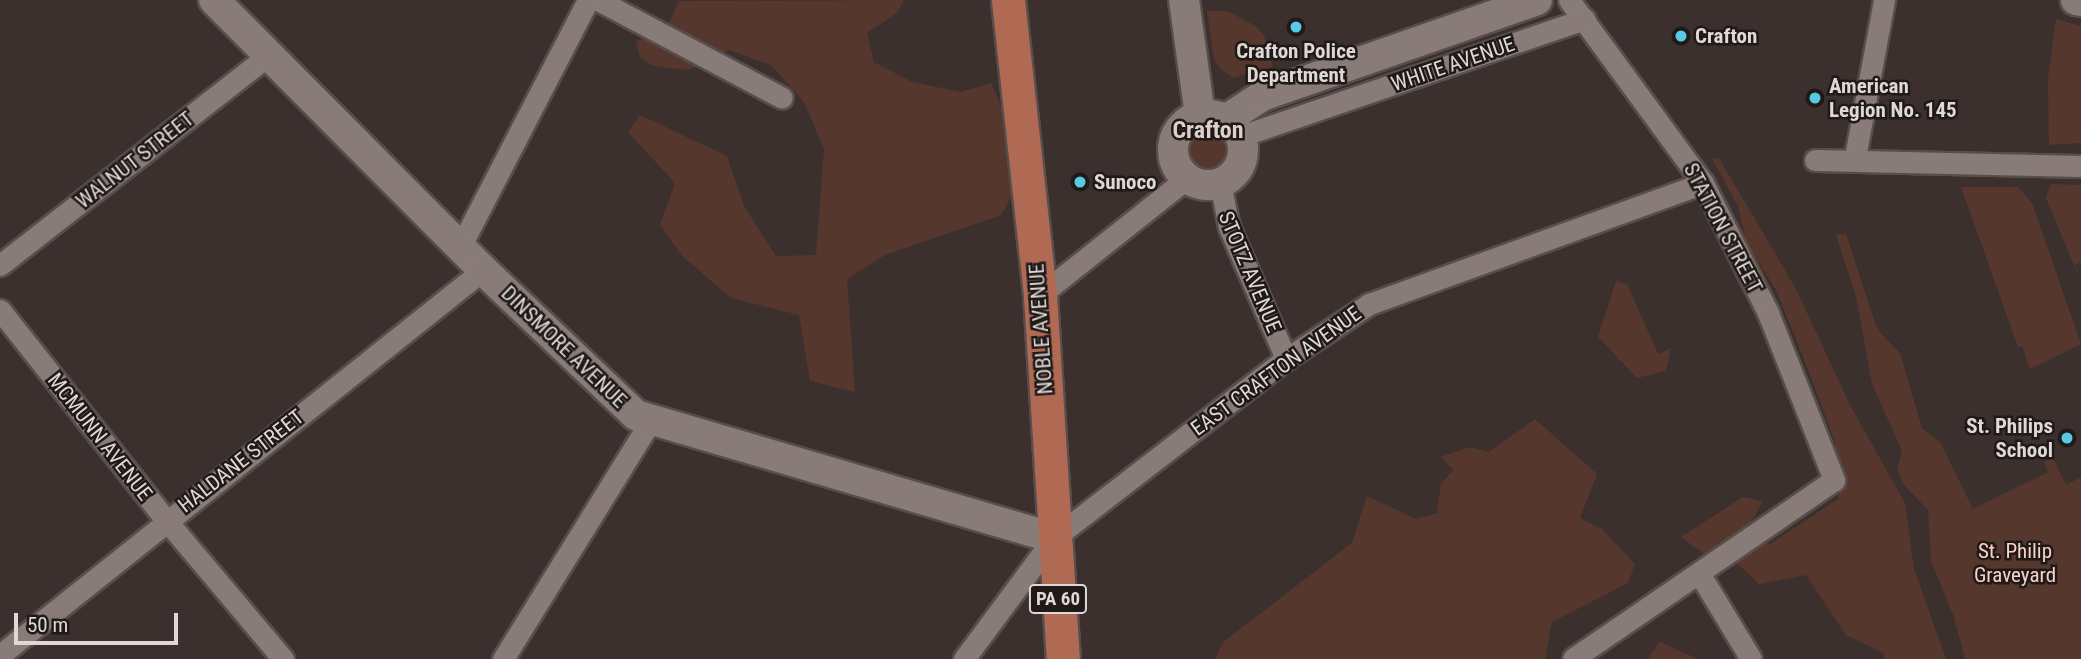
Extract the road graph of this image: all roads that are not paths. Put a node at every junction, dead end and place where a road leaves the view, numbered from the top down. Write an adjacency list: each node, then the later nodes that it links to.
1 (214, 0): 11 (main road, DINSMORE AVENUE)
2 (588, 0): 20 (street)
3 (597, 0): 12 (street)
4 (1008, 0): 23 (main road, NOBLE AVENUE)
5 (1184, 0): 13 (main road)
6 (1536, 0): 13 (main road)
7 (1884, 0): 14 (street)
8 (2076, 0): 9 (main road)
9 (2081, 1)
10 (1578, 10): 13 (street, WHITE AVENUE); 19 (street, STATION STREET)
11 (269, 55): 20 (main road, DINSMORE AVENUE); 21 (street, WALNUT STREET)
12 (782, 98)
13 (1222, 124): 17 (main road); 18 (main road)
14 (1855, 158): 15 (street); 16 (street)
15 (1815, 160)
16 (2081, 166)
17 (1187, 178): 18 (main road); 23 (street)
18 (1220, 183): 25 (street, STOTZ AVENUE)
19 (1703, 183): 25 (street, EAST CRAFTON AVENUE); 29 (street, STATION STREET)
20 (460, 247): 22 (main road, DINSMORE AVENUE)
21 (0, 265)
22 (483, 270): 26 (main road, DINSMORE AVENUE); 27 (street, HALDANE STREET)
23 (1040, 295): 28 (main road, NOBLE AVENUE)
24 (0, 310): 27 (street, MCMUNN AVENUE)
25 (1286, 359): 28 (street, EAST CRAFTON AVENUE)
26 (650, 420): 28 (main road, DINSMORE AVENUE); 32 (street)
27 (166, 520): 30 (street, HALDANE STREET); 31 (street, MCMUNN AVENUE)
28 (1055, 538): 33 (street, EAST CRAFTON AVENUE); 34 (main road, NOBLE AVENUE / PA 60)
29 (1699, 573): 35 (street); 36 (street)
30 (0, 655)
31 (283, 659)
32 (503, 659)
33 (964, 659)
34 (1063, 659)
35 (1573, 659)
36 (1751, 659)

